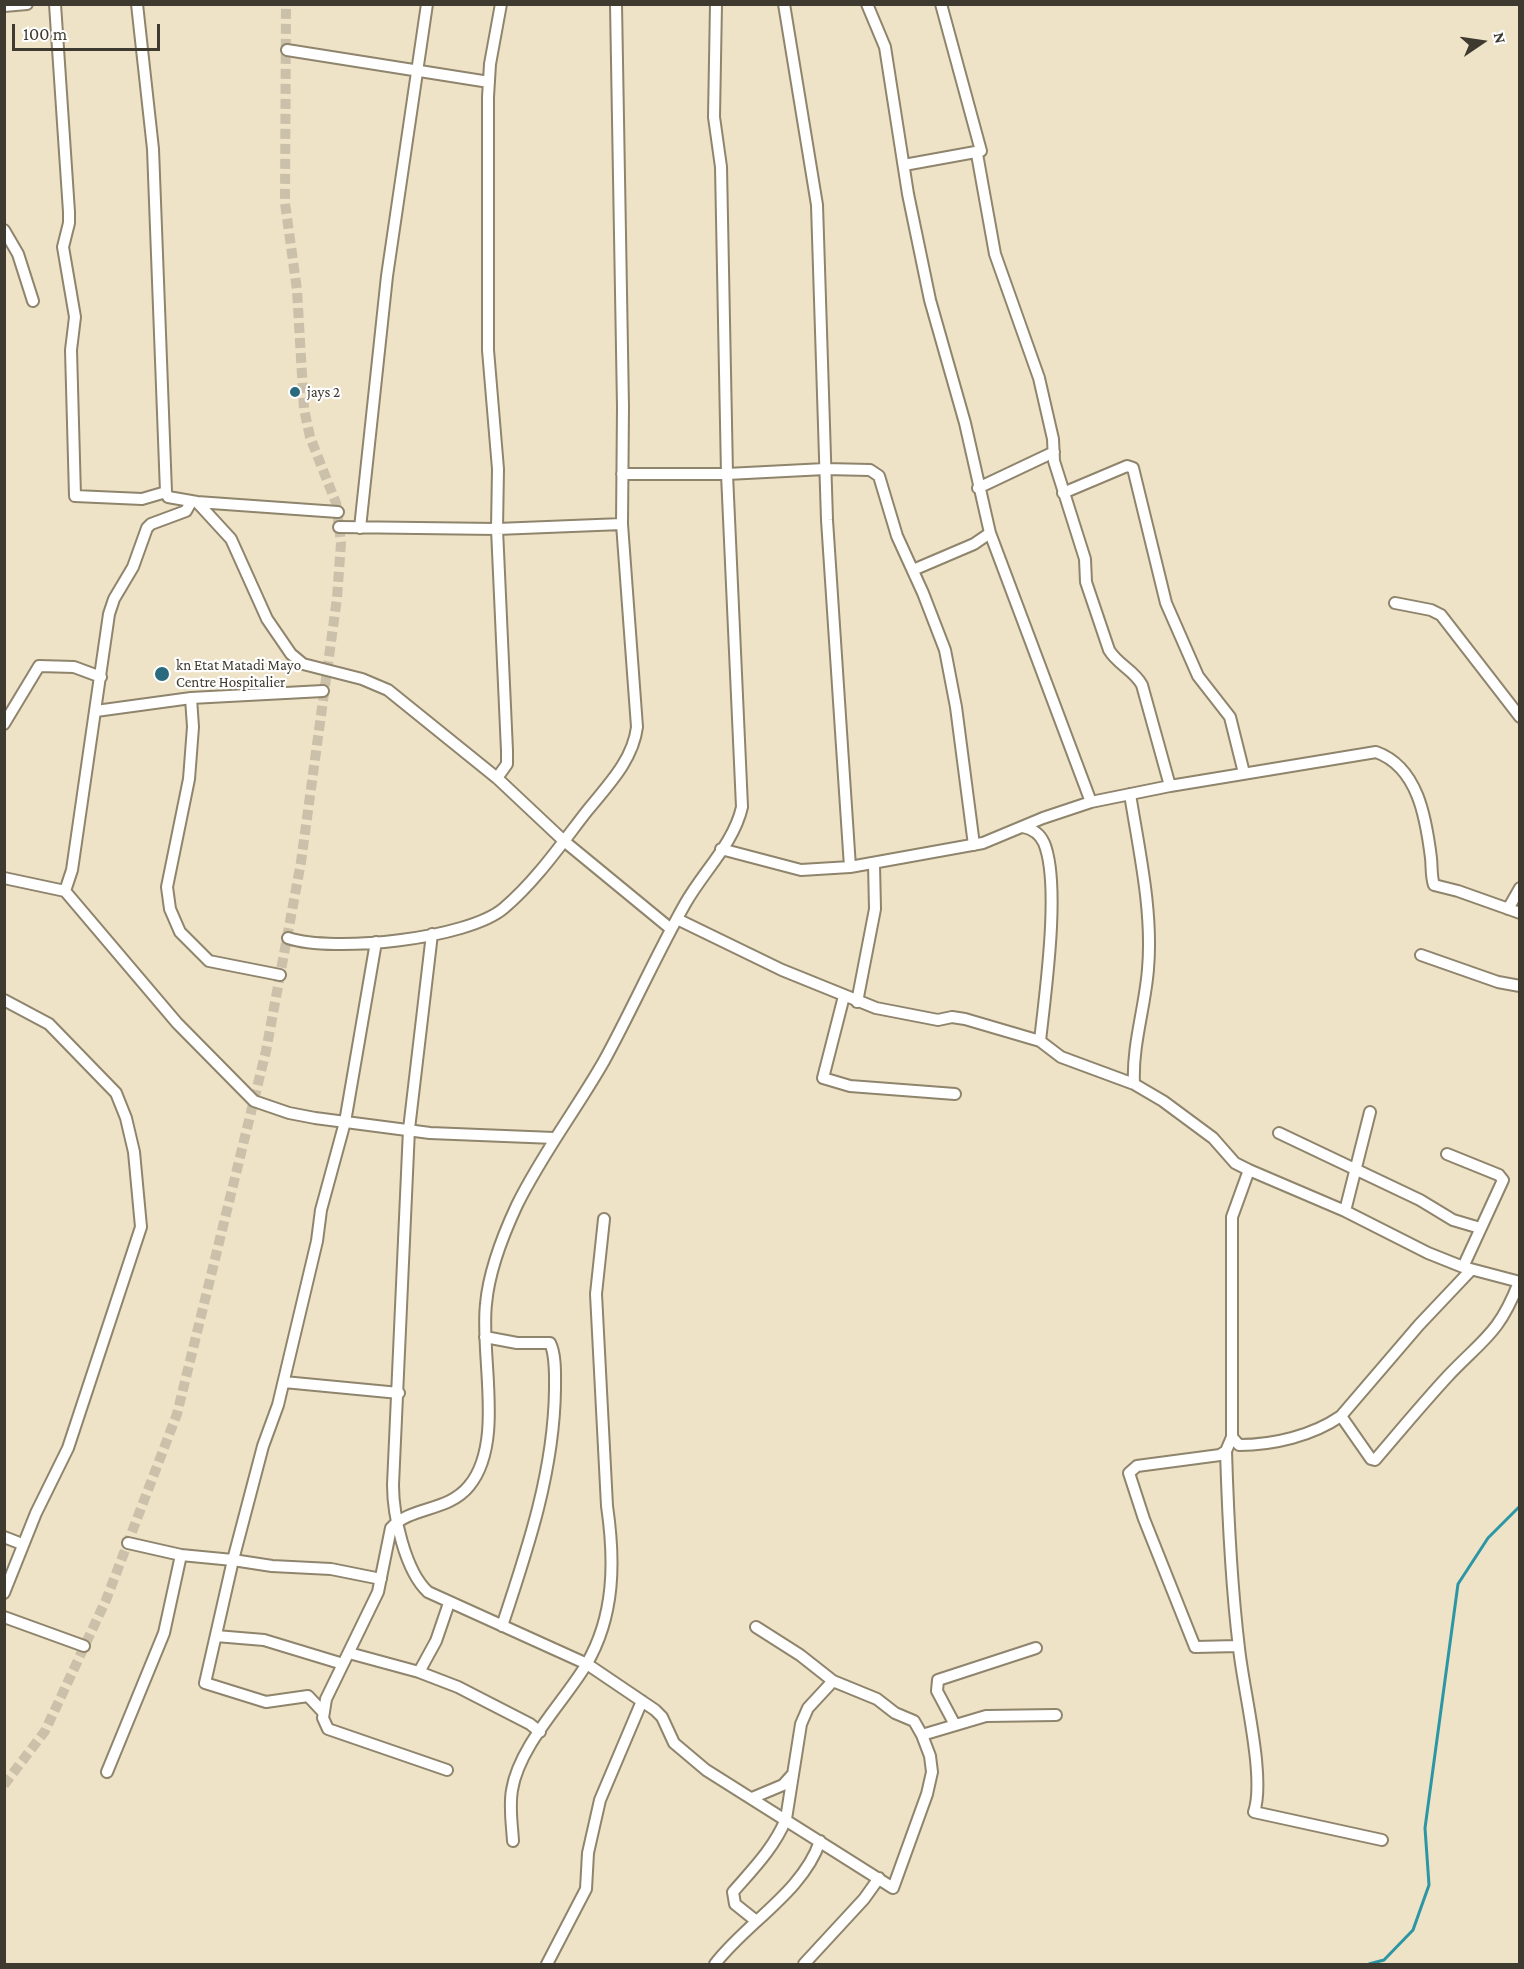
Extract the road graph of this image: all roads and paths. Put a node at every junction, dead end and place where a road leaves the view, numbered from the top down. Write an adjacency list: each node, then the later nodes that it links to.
1 (27, 4): 11 (street)
2 (55, 4): 24 (street)
3 (137, 4): 24 (street)
4 (427, 4): 13 (street)
5 (501, 4): 14 (street)
6 (616, 4): 21 (street)
7 (716, 4): 22 (street)
8 (784, 4): 20 (street)
9 (867, 4): 16 (street)
10 (941, 4): 15 (street)
11 (4, 6)
12 (286, 50): 13 (street)
13 (418, 69): 14 (street); 30 (street)
14 (489, 82): 31 (street)
15 (977, 154): 16 (street); 19 (street)
16 (904, 165): 23 (street)
17 (4, 230): 18 (street)
18 (33, 301)
19 (1054, 452): 23 (street); 25 (street)
20 (825, 469): 22 (street); 33 (street); 51 (street)
21 (622, 474): 22 (street); 28 (street)
22 (727, 474): 49 (street)
23 (978, 488): 32 (street)
24 (166, 492): 26 (street)
25 (1063, 493): 41 (street); 43 (street)
26 (194, 502): 27 (street); 35 (street); 42 (street)
27 (338, 512)
28 (622, 524): 31 (street); 47 (street)
29 (339, 527): 30 (street)
30 (360, 528): 31 (street)
31 (497, 529): 42 (street)
32 (990, 532): 33 (street); 45 (street)
33 (913, 570): 48 (street)
34 (1395, 603): 39 (street)
35 (101, 677): 38 (street); 40 (street)
36 (323, 690): 37 (street)
37 (191, 698): 38 (street); 62 (street)
38 (96, 711): 54 (street)
39 (1520, 717)
40 (5, 725)
41 (1244, 773): 43 (street); 55 (street)
42 (497, 778): 47 (street)
43 (1170, 786): 44 (street)
44 (1130, 794): 45 (street); 68 (street)
45 (1091, 802): 46 (street)
46 (1023, 826): 48 (street); 67 (street)
47 (564, 840): 57 (street); 58 (street)
48 (974, 845): 50 (street)
49 (721, 849): 51 (street); 57 (street)
50 (874, 864): 51 (street); 66 (street)
51 (850, 867)
52 (4, 878): 54 (street)
53 (1520, 888): 55 (street)
54 (65, 891): 71 (street)
55 (1508, 909): 56 (street)
56 (1520, 913)
57 (674, 924): 64 (street); 74 (street)
58 (432, 934): 60 (street); 72 (street)
59 (288, 938): 60 (street)
60 (375, 942): 71 (street)
61 (1421, 956): 63 (street)
62 (280, 975)
63 (1520, 986)
64 (844, 996): 66 (street); 69 (street)
65 (4, 1000): 92 (street)
66 (857, 1002): 67 (street)
67 (1040, 1041): 68 (street)
68 (1134, 1084): 76 (street)
69 (955, 1094)
70 (1370, 1112): 77 (street)
71 (345, 1122): 72 (street); 84 (street)
72 (410, 1130): 74 (street); 85 (street)
73 (1279, 1133): 77 (street)
74 (554, 1138): 83 (street)
75 (1447, 1154): 80 (street)
76 (1250, 1170): 78 (street); 87 (street)
77 (1355, 1172): 78 (street); 80 (street)
78 (1345, 1211): 81 (street)
79 (604, 1219): 107 (street)
80 (1480, 1228): 81 (street)
81 (1467, 1269): 82 (street); 86 (street)
82 (1519, 1282): 86 (street)
83 (485, 1337): 89 (street); 99 (street)
84 (284, 1382): 85 (street); 94 (street)
85 (399, 1393): 89 (street)
86 (1341, 1416): 87 (street)
87 (1232, 1437): 88 (street)
88 (1226, 1451): 103 (street); 103 (street)
89 (398, 1520): 95 (street); 97 (street)
90 (4, 1537): 92 (street)
91 (128, 1543): 93 (street)
92 (22, 1544): 96 (street)
93 (181, 1556): 94 (street); 117 (street)
94 (233, 1560): 95 (street); 101 (street)
95 (381, 1579): 105 (street)
96 (4, 1593)
97 (449, 1602): 99 (street); 108 (street)
98 (4, 1617): 102 (street)
99 (502, 1626): 107 (street)
100 (756, 1627): 109 (street)
101 (216, 1636): 106 (street); 111 (street)
102 (84, 1646)
103 (1238, 1646): 122 (street)
104 (1036, 1648): 113 (street)
105 (349, 1653): 106 (street); 108 (street)
106 (343, 1664): 111 (street)
107 (586, 1664): 110 (street); 114 (street)
108 (419, 1672): 114 (street)
109 (833, 1681): 115 (street); 118 (street)
110 (642, 1701): 119 (street); 126 (street)
111 (323, 1712): 116 (street)
112 (1056, 1715): 113 (street)
113 (954, 1723): 115 (street)
114 (540, 1732): 123 (street)
115 (922, 1735): 124 (street)
116 (447, 1770)
117 (107, 1772)
118 (794, 1772): 119 (street); 120 (street)
119 (752, 1798): 120 (street)
120 (786, 1819): 121 (street); 125 (street)
121 (820, 1840): 124 (street); 125 (street)
122 (1382, 1840)
123 (513, 1841)
124 (879, 1878): 128 (street)
125 (755, 1920): 127 (street)
126 (550, 1964)
127 (715, 1965)
128 (804, 1965)

